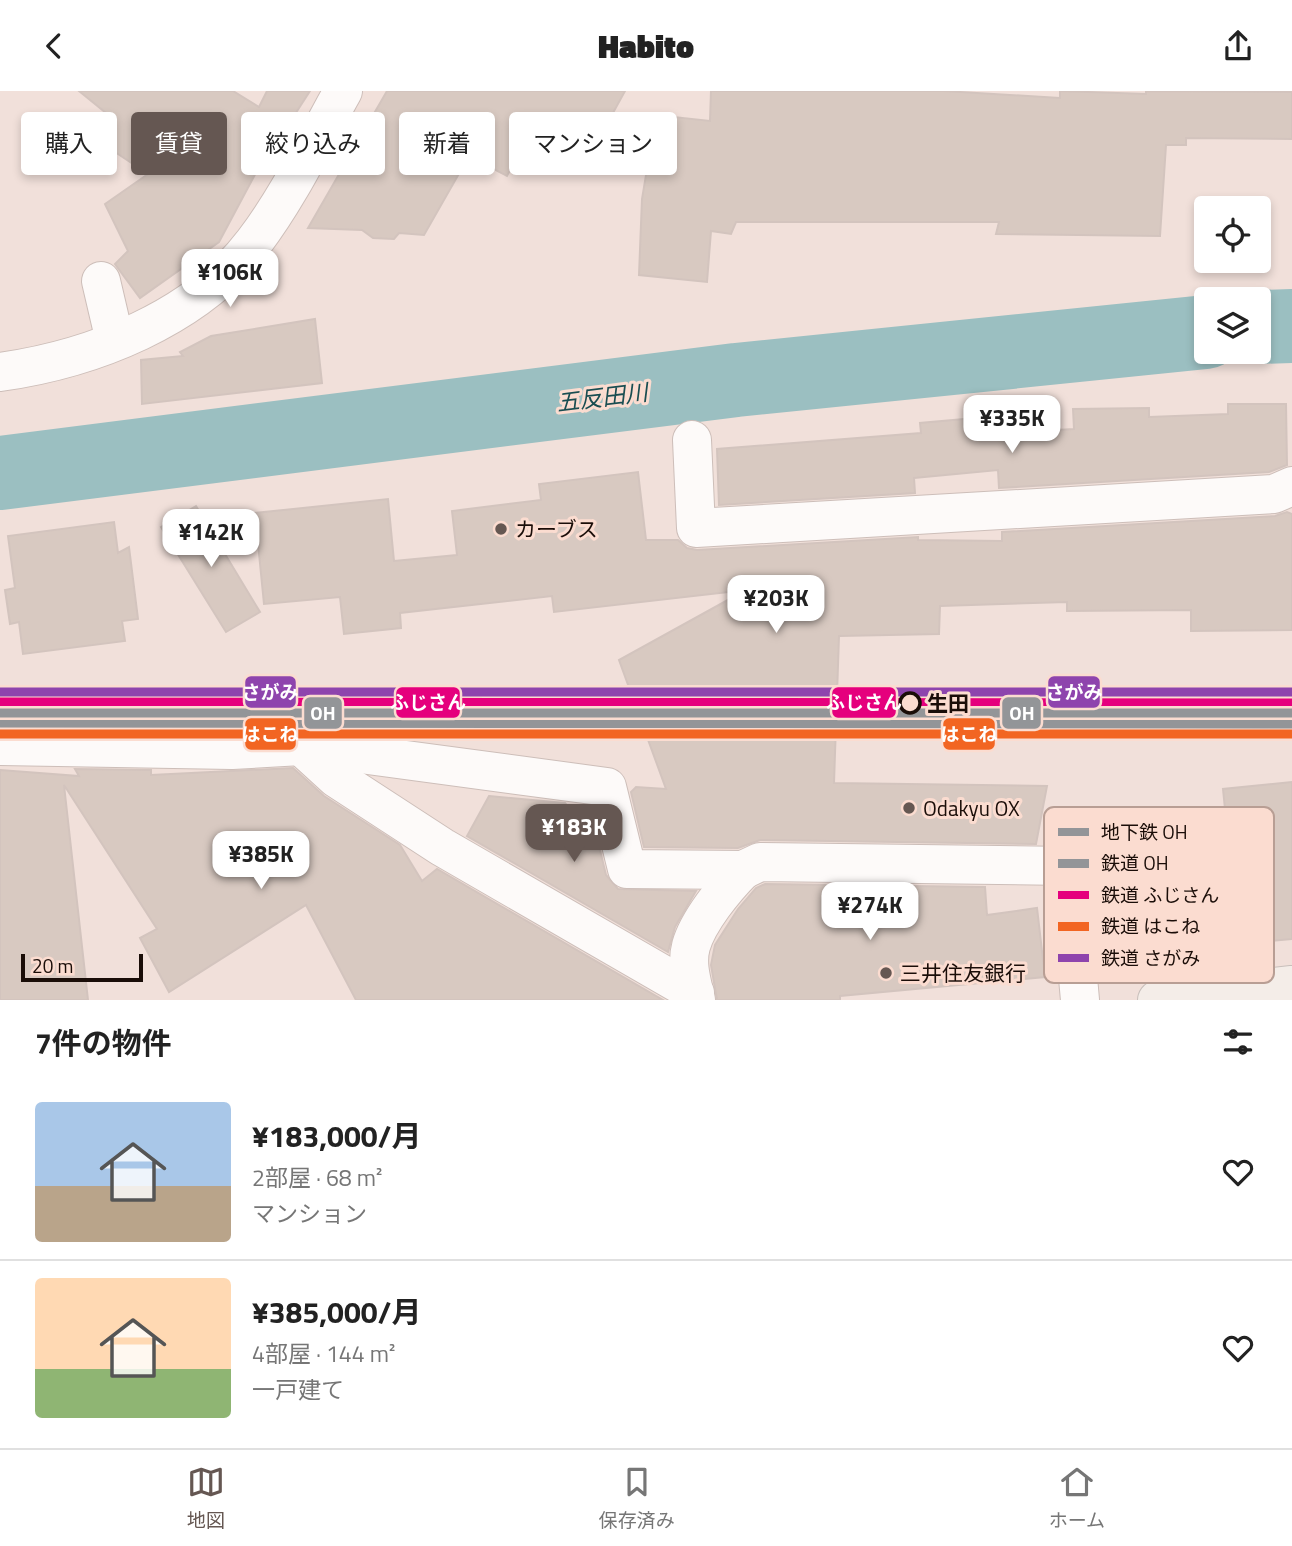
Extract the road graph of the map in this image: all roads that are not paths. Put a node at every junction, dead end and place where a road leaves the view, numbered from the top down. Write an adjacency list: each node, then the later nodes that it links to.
1 (343, 91): 3 (street)
2 (101, 281): 3 (street)
3 (115, 341): 4 (street)
4 (0, 372)
5 (692, 440): 6 (street)
6 (1292, 486)
7 (0, 746): 8 (street)
8 (301, 746): 10 (street); 12 (street)
9 (1044, 866): 10 (street)
10 (743, 870): 12 (street)
11 (1292, 985): 13 (main road)
12 (695, 997)
13 (1157, 1000)

